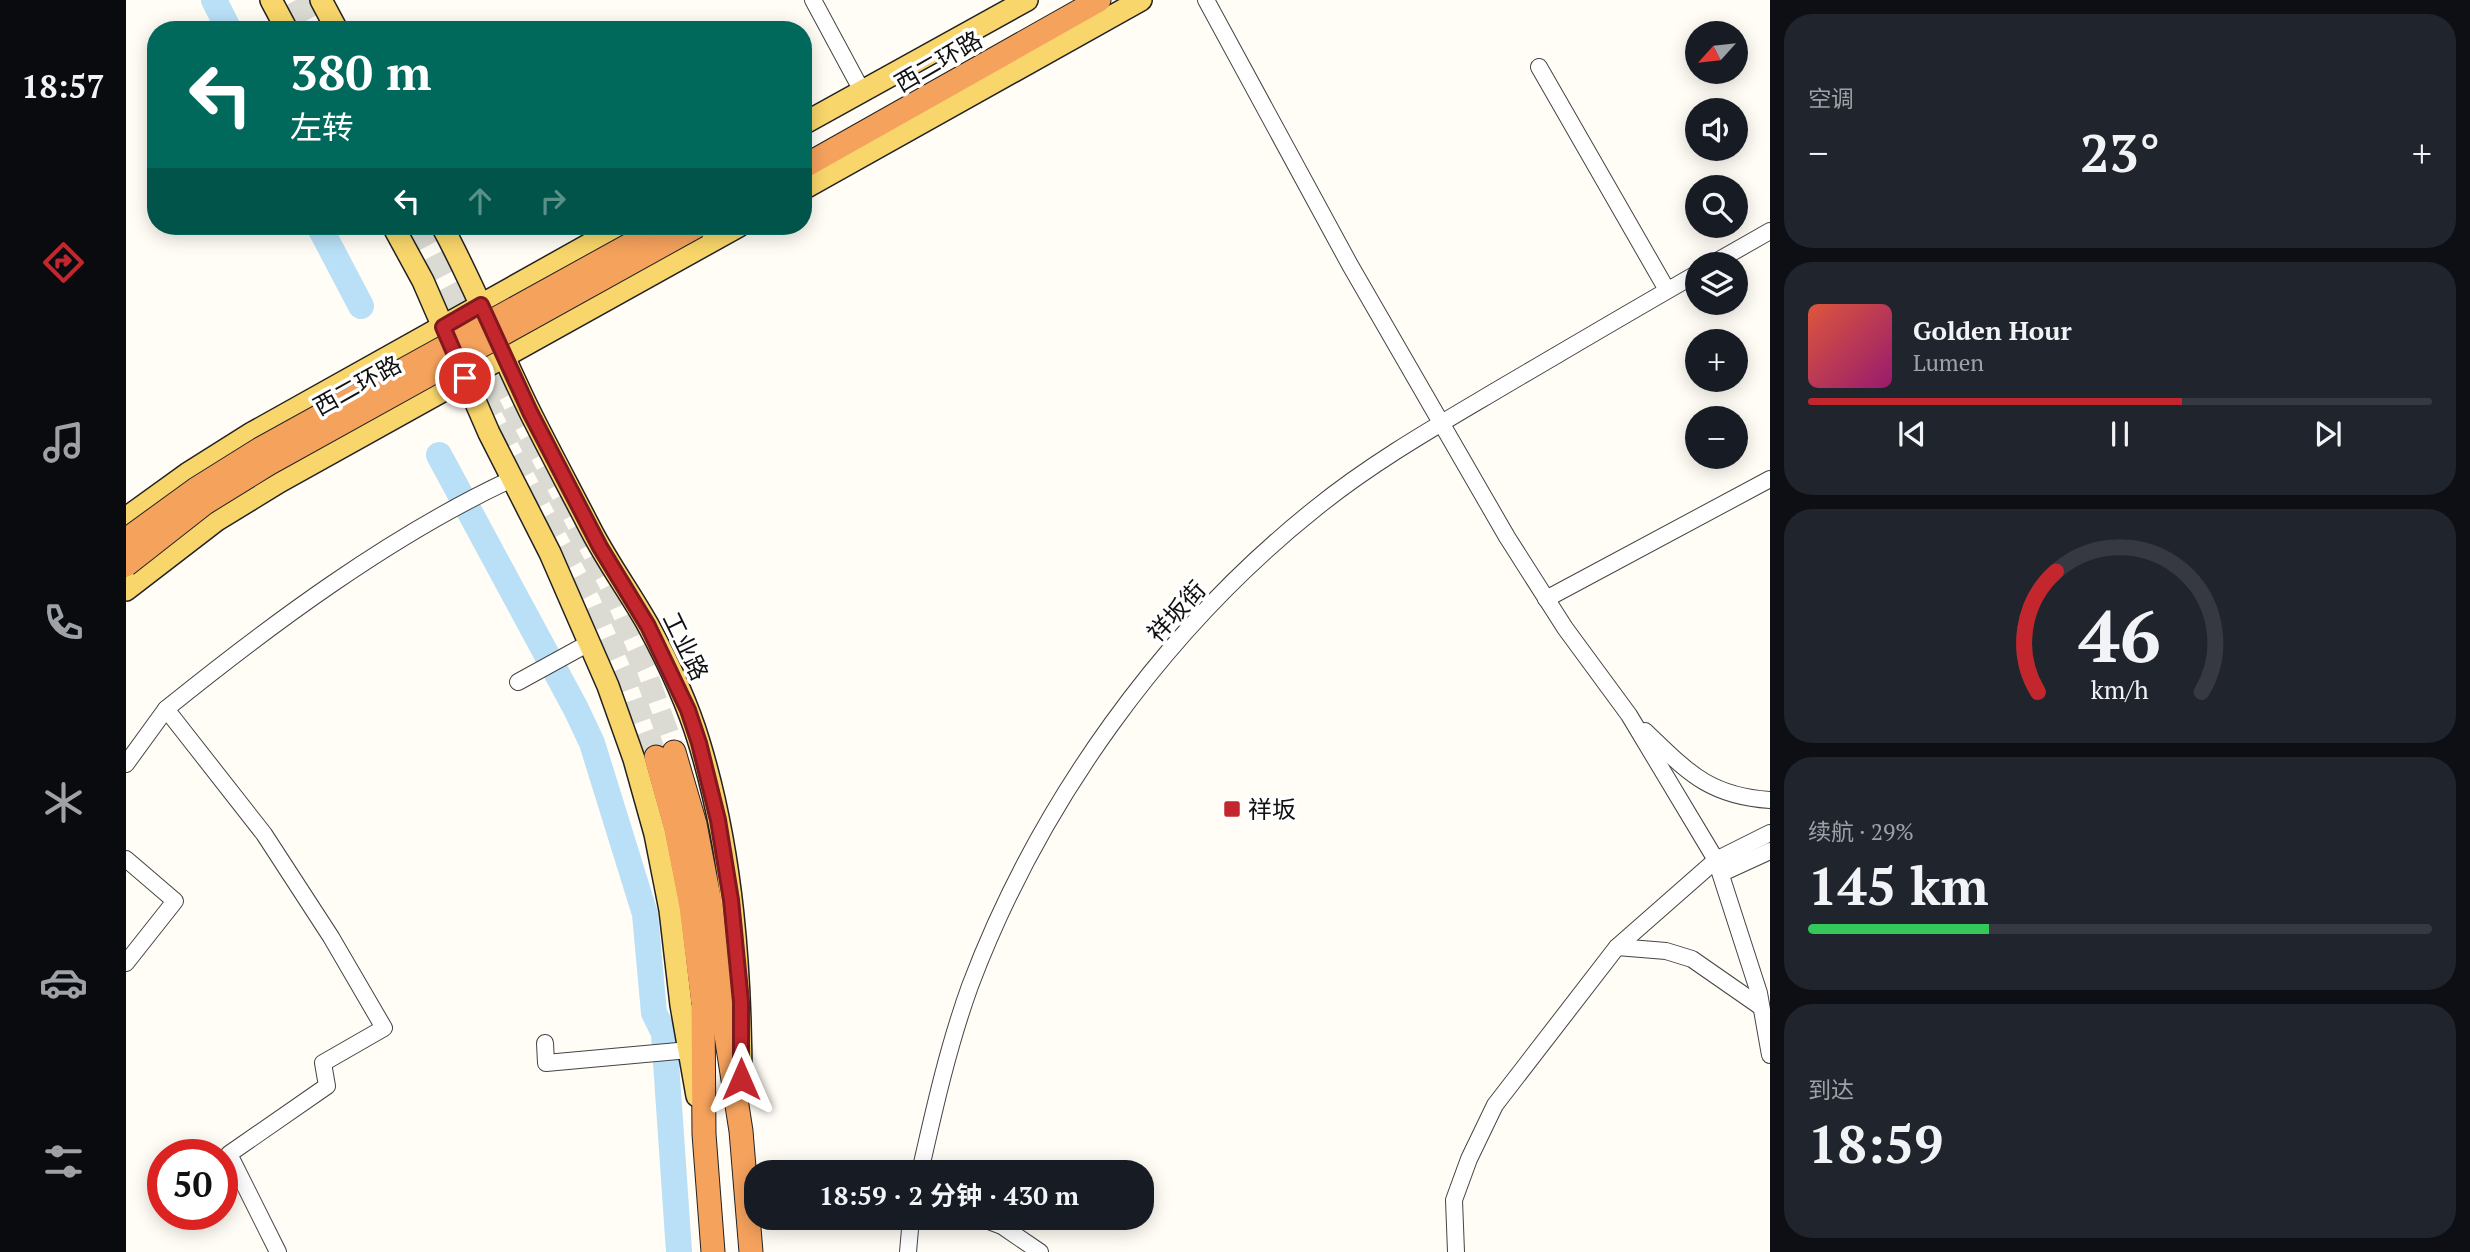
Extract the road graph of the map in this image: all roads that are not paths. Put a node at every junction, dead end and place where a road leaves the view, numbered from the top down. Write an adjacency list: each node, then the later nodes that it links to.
1 (271, 0): 9 (main road)
2 (321, 0): 10 (main road)
3 (813, 0): 12 (street)
4 (1027, 0): 12 (main road)
5 (1067, 0): 13 (highway, 西二环路)
6 (1099, 0): 13 (highway, 西二环路)
7 (1141, 0): 17 (main road)
8 (1206, 0): 32 (street)
9 (282, 21)
10 (332, 21)
11 (1539, 67): 27 (street)
12 (862, 92): 14 (main road)
13 (907, 101): 15 (highway, 西二环路); 16 (highway, 西二环路)
14 (812, 119)
15 (812, 145)
16 (812, 161)
17 (812, 185)
18 (1770, 231): 25 (street)
19 (398, 235): 29 (main road)
20 (446, 235): 28 (main road, 工业路)
21 (606, 235): 28 (main road)
22 (648, 235): 36 (highway, 西二环路, bridge)
23 (681, 235): 37 (highway, 西二环路, bridge)
24 (722, 235): 30 (main road)
25 (1733, 252)
26 (1685, 280): 27 (street, 祥坂街)
27 (1667, 290): 32 (street, 祥坂街)
28 (481, 305): 29 (main road); 30 (main road, 工业路)
29 (443, 327): 31 (main road); 35 (main road)
30 (504, 356): 31 (main road); 58 (main road, 工业路)
31 (465, 378): 33 (main road); 38 (main road)
32 (1442, 422): 39 (street); 60 (street, 祥坂街)
33 (512, 479): 40 (main road); 42 (street)
34 (1770, 479): 39 (street)
35 (126, 518)
36 (126, 540)
37 (126, 565)
38 (126, 590)
39 (1546, 599): 43 (street)
40 (589, 643): 41 (street); 56 (main road)
41 (518, 682)
42 (166, 709): 45 (street); 63 (street)
43 (1629, 715): 46 (street); 50 (street)
44 (665, 754): 53 (highway)
45 (126, 764)
46 (1770, 800)
47 (1770, 833): 50 (street)
48 (1770, 851): 50 (street)
49 (126, 859): 52 (street)
50 (1719, 866): 51 (street); 54 (street)
51 (1617, 947): 54 (street); 68 (street)
52 (126, 963)
53 (712, 1003): 58 (highway, 工业路); 59 (highway)
54 (1761, 1007): 57 (street)
55 (545, 1043): 56 (street)
56 (680, 1051): 59 (main road)
57 (1770, 1055)
58 (741, 1131): 65 (highway, 工业路)
59 (704, 1134): 64 (highway)
60 (923, 1160)
61 (911, 1230): 66 (street)
62 (1008, 1230): 67 (street)
63 (278, 1252)
64 (713, 1252)
65 (751, 1252)
66 (908, 1252)
67 (1040, 1252)
68 (1456, 1252)

